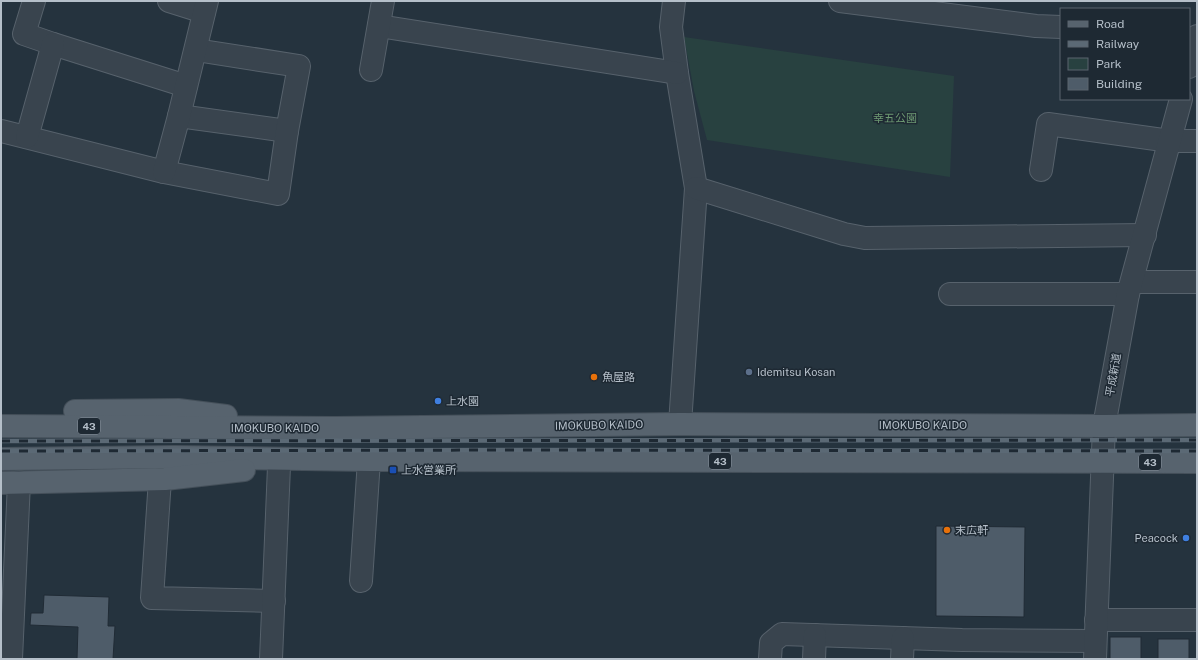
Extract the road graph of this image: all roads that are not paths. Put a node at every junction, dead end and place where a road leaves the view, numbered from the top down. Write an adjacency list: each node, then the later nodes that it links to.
1 (34, 1): 10 (street)
2 (169, 1): 6 (street)
3 (383, 1): 7 (street)
4 (674, 1): 14 (street)
5 (840, 1): 8 (street)
6 (206, 7): 11 (street)
7 (379, 26): 13 (street); 14 (street)
8 (1060, 27)
9 (1197, 35): 12 (street)
10 (53, 44): 15 (street); 20 (street)
11 (196, 50): 15 (street); 19 (street)
12 (1190, 63)
13 (372, 70)
14 (677, 73): 25 (street)
15 (186, 86): 17 (street)
16 (1181, 100): 21 (street, 平成新道)
17 (179, 116): 19 (street); 24 (street)
18 (1, 131): 20 (street)
19 (287, 131): 24 (street)
20 (27, 137): 24 (street)
21 (1170, 141): 22 (street); 23 (street); 26 (street, 平成新道)
22 (1197, 141)
23 (1041, 170)
24 (164, 172)
25 (696, 188): 26 (street); 31 (street)
26 (1145, 235): 28 (street, 平成新道)
27 (1197, 282): 28 (street)
28 (1130, 288): 29 (street); 34 (street, 平成新道)
29 (950, 294)
30 (1, 412): 35 (main road)
31 (680, 424): 34 (main road, IMOKUBO KAIDO / 43); 35 (main road, IMOKUBO KAIDO / 43)
32 (1197, 425): 34 (main road, IMOKUBO KAIDO / 43)
33 (1, 426): 35 (main road, IMOKUBO KAIDO / 43)
34 (1104, 426): 39 (street, 平成新道)
35 (335, 428)
36 (1, 459): 37 (main road, 43)
37 (339, 460): 38 (main road, 43); 41 (main road)
38 (369, 460): 39 (main road, 43); 44 (street)
39 (1102, 462): 40 (main road, 43); 48 (street, 平成新道)
40 (1197, 462)
41 (279, 466): 42 (main road); 45 (street)
42 (160, 479): 43 (main road); 45 (street)
43 (10, 482): 51 (street)
44 (361, 581)
45 (274, 601): 52 (street)
46 (1197, 620): 48 (street)
47 (815, 635): 49 (street); 53 (street); 54 (street)
48 (1096, 640): 50 (street)
49 (903, 648): 50 (street)
50 (990, 649)
51 (11, 659)
52 (271, 659)
53 (770, 659)
54 (814, 659)

